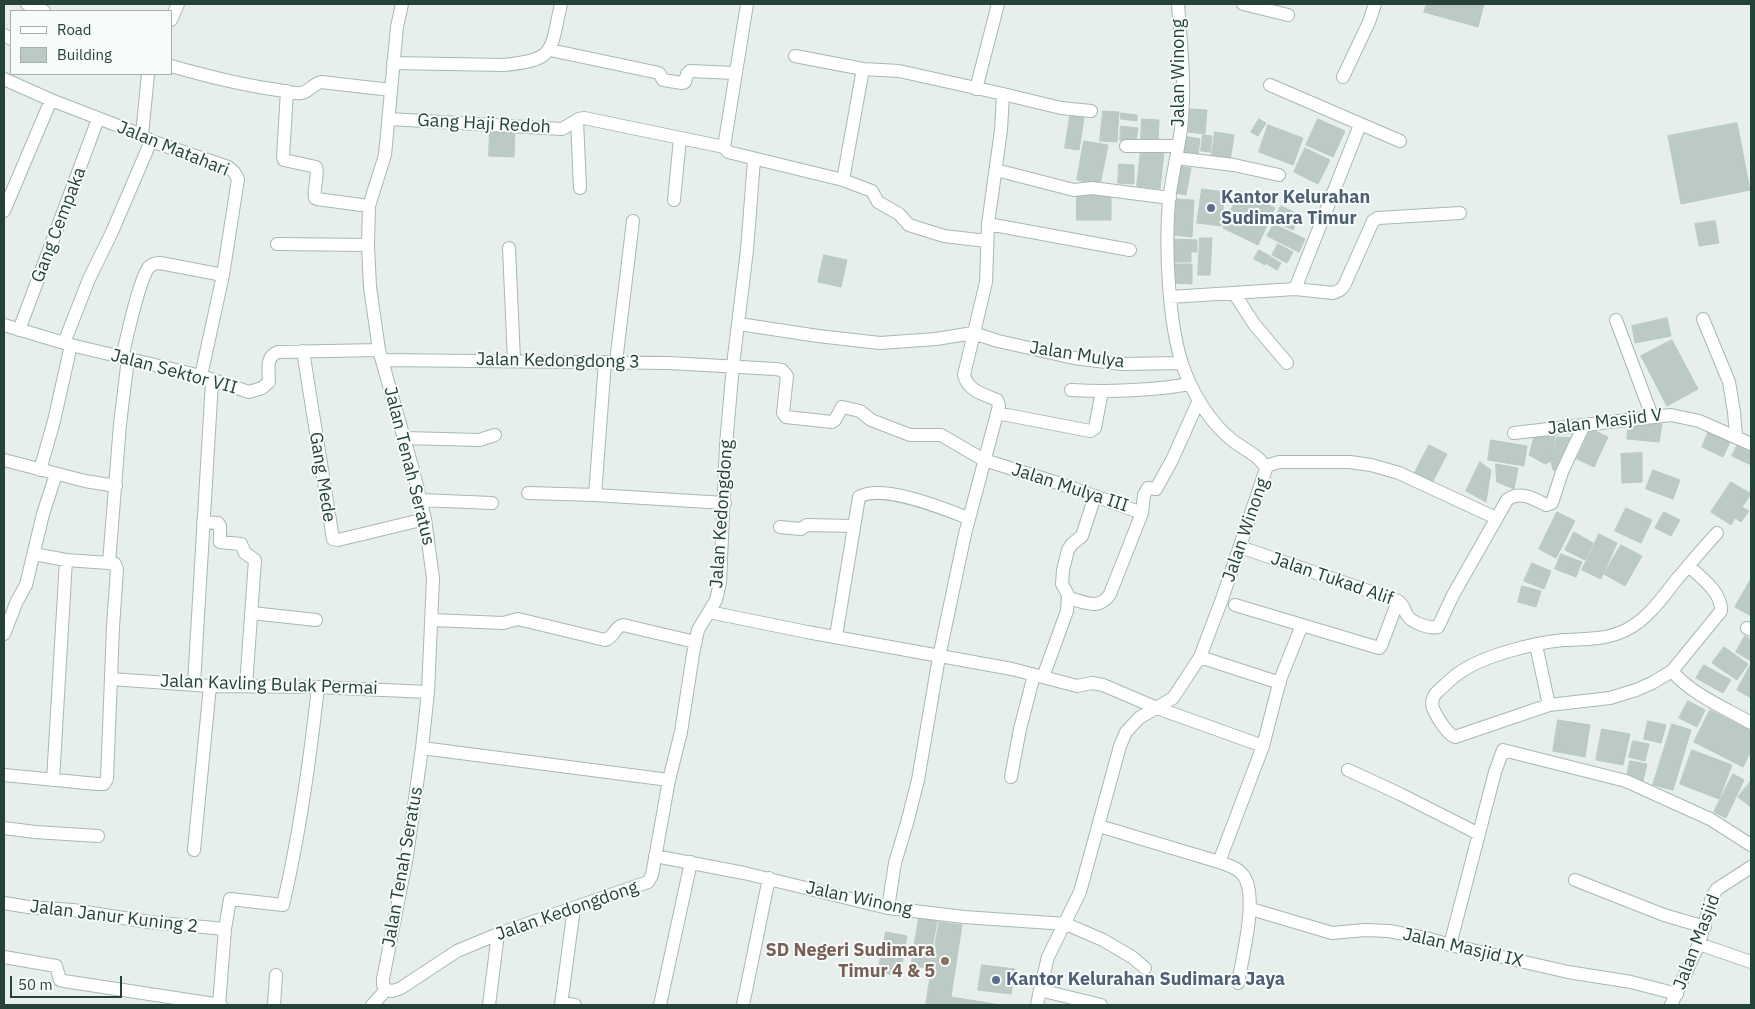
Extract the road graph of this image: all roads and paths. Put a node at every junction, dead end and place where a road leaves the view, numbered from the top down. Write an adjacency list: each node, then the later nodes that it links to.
1 (178, 4): 10 (street)
2 (402, 4): 13 (street, Jalan Tenah Seratus)
3 (561, 4): 11 (street)
4 (747, 4): 16 (street)
5 (998, 4): 21 (street)
6 (1178, 4): 36 (street, Jalan Winong)
7 (1243, 4): 9 (street)
8 (1375, 4): 18 (street)
9 (1288, 15)
10 (172, 18)
11 (550, 50): 13 (street); 16 (street)
12 (795, 56): 15 (street)
13 (393, 63): 22 (street, Jalan Tenah Seratus)
14 (172, 66): 23 (street)
15 (863, 69): 21 (street); 40 (street)
16 (735, 73): 35 (street)
17 (148, 75): 31 (street)
18 (1343, 77)
19 (6, 78): 25 (street, Jalan Matahari)
20 (1270, 84): 30 (street)
21 (976, 89): 24 (street)
22 (391, 90): 23 (street); 28 (street, Jalan Tenah Seratus)
23 (287, 92): 44 (street)
24 (1003, 94): 26 (street); 38 (street)
25 (51, 100): 27 (street, Jalan Matahari); 45 (street)
26 (1090, 111)
27 (98, 119): 31 (street, Jalan Matahari); 61 (street, Gang Cempaka)
28 (388, 119): 29 (street, Gang Haji Redoh); 44 (street, Jalan Tenah Seratus)
29 (577, 120): 32 (street, Gang Haji Redoh); 41 (street)
30 (1360, 125): 33 (street); 55 (street)
31 (146, 138): 54 (street, Jalan Matahari); 63 (street)
32 (680, 139): 35 (street, Gang Haji Redoh); 43 (street)
33 (1400, 142)
34 (1126, 146): 36 (street)
35 (724, 147): 37 (street)
36 (1177, 152): 39 (street); 42 (street, Jalan Winong)
37 (754, 160): 40 (street); 60 (street, Jalan Kedongdong)
38 (996, 170): 42 (street); 48 (street)
39 (1279, 174)
40 (843, 180): 49 (street)
41 (580, 188)
42 (1170, 198): 57 (street, Jalan Winong)
43 (674, 200)
44 (369, 206): 51 (street, Jalan Tenah Seratus)
45 (4, 211)
46 (1460, 213): 55 (street)
47 (632, 221): 68 (street)
48 (988, 224): 49 (street); 53 (street)
49 (987, 241): 62 (street)
50 (277, 244): 51 (street)
51 (368, 245): 65 (street, Jalan Tenah Seratus)
52 (509, 248): 67 (street)
53 (1130, 250)
54 (223, 276): 66 (street); 72 (street, Jalan Matahari)
55 (1295, 289): 56 (street)
56 (1234, 293): 57 (street); 70 (street)
57 (1170, 297): 69 (street, Jalan Winong)
58 (1703, 319): 82 (street)
59 (1616, 320): 78 (street)
60 (739, 324): 62 (street); 71 (street, Jalan Kedongdong)
61 (8, 329): 63 (street, Jalan Sektor VII)
62 (973, 333): 69 (street, Jalan Mulya); 77 (street)
63 (68, 344): 66 (street, Jalan Sektor VII); 88 (street)
64 (303, 351): 65 (street, Jalan Sektor VII); 72 (street, Jalan Sektor VII); 100 (street, Gang Mede)
65 (381, 355): 67 (street, Jalan Kedongdong 3); 83 (street, Jalan Tenah Seratus)
66 (125, 358): 72 (street, Jalan Sektor VII); 90 (street)
67 (514, 360): 68 (street, Jalan Kedongdong 3)
68 (611, 362): 71 (street, Jalan Kedongdong 3); 92 (street)
69 (1182, 363): 73 (street, Jalan Winong)
70 (1286, 363)
71 (733, 365): 85 (street, Jalan Kedongdong 3); 96 (street, Jalan Kedongdong)
72 (207, 379): 101 (street, Jalan Matahari)
73 (1190, 384): 75 (street); 76 (street, Jalan Winong)
74 (1071, 390): 75 (street)
75 (1102, 391): 77 (street)
76 (1199, 400): 87 (street, Jalan Winong); 97 (street, Jalan Mulya III)
77 (997, 413): 85 (street)
78 (1652, 416): 79 (street, Jalan Masjid V); 82 (street, Jalan Masjid V)
79 (1584, 425): 80 (street, Jalan Masjid V); 99 (street)
80 (1514, 433)
81 (495, 434): 83 (street)
82 (1736, 436): 84 (street, Jalan Masjid V)
83 (405, 438): 94 (street, Jalan Tenah Seratus)
84 (1751, 444)
85 (984, 460): 93 (street, Jalan Mulya III); 98 (street)
86 (5, 464): 88 (street)
87 (1266, 466): 99 (street); 105 (street, Jalan Winong)
88 (40, 470): 89 (street)
89 (56, 474): 90 (street); 106 (street)
90 (116, 486): 108 (street)
91 (528, 493): 92 (street)
92 (595, 495): 96 (street)
93 (1095, 496): 97 (street, Jalan Mulya III); 110 (street)
94 (420, 500): 95 (street); 100 (street, Jalan Tenah Seratus)
95 (492, 503)
96 (725, 503): 113 (street, Jalan Kedongdong)
97 (1142, 513): 110 (street)
98 (968, 518): 102 (street); 122 (street)
99 (1496, 518): 111 (street, Jalan Tukad Alif)
100 (425, 519): 116 (street, Jalan Tenah Seratus)
101 (203, 522): 114 (street); 128 (street, Jalan Matahari)
102 (854, 526): 103 (street); 119 (street)
103 (780, 527)
104 (1717, 533): 109 (street)
105 (1240, 547): 111 (street, Jalan Tukad Alif); 123 (street, Jalan Winong)
106 (34, 554): 107 (street); 118 (street)
107 (66, 560): 108 (street); 141 (street)
108 (109, 563): 126 (street)
109 (1688, 566): 121 (street); 124 (street)
110 (1069, 598): 125 (street)
111 (1398, 601): 117 (street)
112 (1235, 604): 117 (street)
113 (709, 612): 119 (street); 120 (street, Jalan Kedongdong)
114 (252, 613): 115 (street); 130 (street)
115 (316, 620)
116 (432, 620): 120 (street); 132 (street, Jalan Tenah Seratus)
117 (1302, 625): 127 (street)
118 (4, 634)
119 (836, 636): 122 (street)
120 (695, 642): 142 (street, Jalan Kedongdong)
121 (1536, 645): 133 (street); 133 (street)
122 (939, 657): 125 (street); 157 (street)
123 (1200, 657): 127 (street); 134 (street, Jalan Winong)
124 (1672, 671): 133 (street); 135 (street)
125 (1038, 676): 134 (street); 140 (street)
126 (111, 679): 128 (street, Jalan Kavling Bulak Permai); 141 (street)
127 (1280, 683): 136 (street)
128 (194, 684): 129 (street, Jalan Kavling Bulak Permai)
129 (210, 686): 130 (street, Jalan Kavling Bulak Permai); 148 (street)
130 (246, 686): 131 (street, Jalan Kavling Bulak Permai)
131 (318, 687): 132 (street, Jalan Kavling Bulak Permai); 161 (street)
132 (428, 692): 137 (street, Jalan Tenah Seratus)
133 (1549, 706)
134 (1157, 708): 136 (street); 143 (street, Jalan Winong)
135 (1751, 723)
136 (1263, 746): 151 (street)
137 (422, 748): 142 (street); 170 (street, Jalan Tenah Seratus)
138 (1348, 770): 145 (street)
139 (4, 775): 141 (street)
140 (1011, 777)
141 (53, 780)
142 (669, 780): 149 (street, Jalan Kedongdong)
143 (1099, 826): 151 (street); 159 (street, Jalan Winong)
144 (4, 828): 146 (street)
145 (1478, 834): 147 (street); 164 (street)
146 (98, 836)
147 (1751, 845)
148 (194, 850)
149 (655, 856): 150 (street, Jalan Winong); 156 (street, Jalan Kedongdong)
150 (691, 862): 153 (street, Jalan Winong); 179 (street)
151 (1219, 862): 158 (street)
152 (1751, 867): 160 (street, Jalan Masjid)
153 (769, 878): 157 (street, Jalan Winong); 180 (street)
154 (1575, 880): 160 (street)
155 (4, 903): 161 (street, Jalan Janur Kuning 2)
156 (574, 908): 162 (street, Jalan Kedongdong); 173 (street)
157 (888, 908): 159 (street, Jalan Winong)
158 (1251, 909): 164 (street, Jalan Masjid IX); 169 (street)
159 (1066, 924): 167 (street, Jalan Winong); 171 (street)
160 (1705, 927): 163 (street, Jalan Masjid)
161 (225, 929): 174 (street)
162 (498, 934): 170 (street, Jalan Kedongdong); 177 (street)
163 (1699, 944): 166 (street); 172 (street, Jalan Masjid)
164 (1450, 945): 172 (street, Jalan Masjid IX)
165 (4, 957): 174 (street)
166 (1751, 962)
167 (1146, 968)
168 (276, 975): 175 (street)
169 (1238, 983)
170 (386, 990): 176 (street, Jalan Kedongdong)
171 (1040, 990): 181 (street); 182 (street)
172 (1674, 999)
173 (561, 1004): 178 (street)
174 (220, 1005)
175 (274, 1005)
176 (372, 1005)
177 (488, 1005)
178 (576, 1005)
179 (660, 1005)
180 (743, 1005)
181 (1037, 1005)
182 (1101, 1005)

